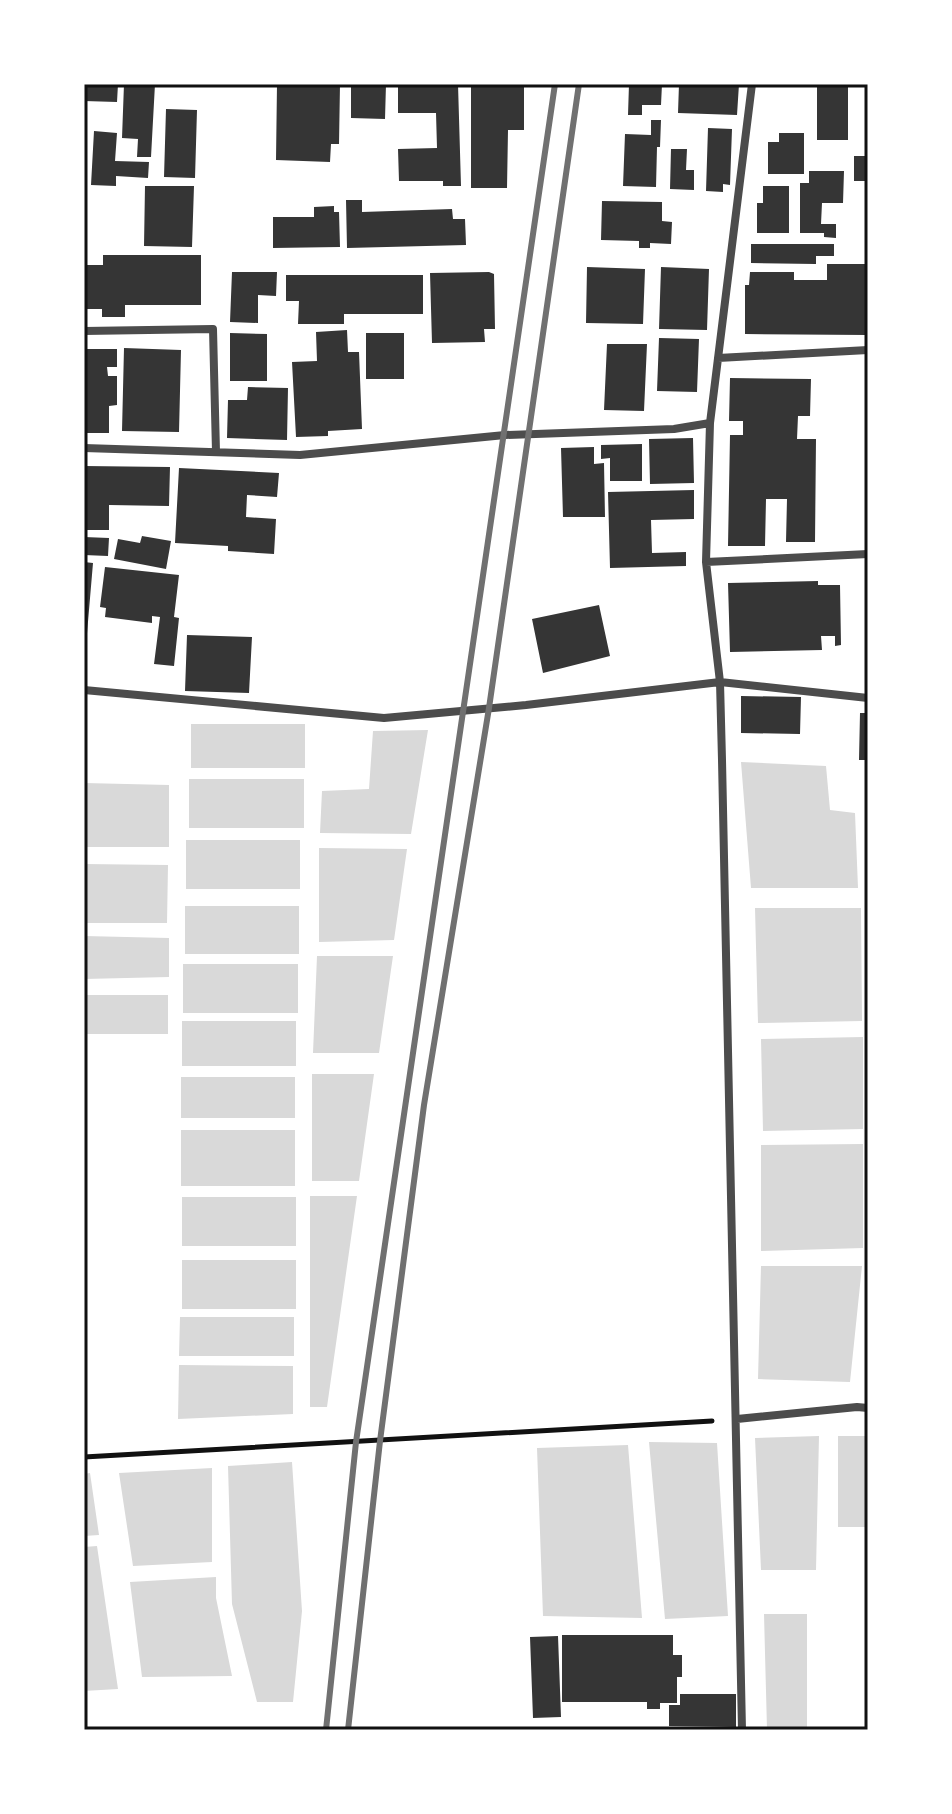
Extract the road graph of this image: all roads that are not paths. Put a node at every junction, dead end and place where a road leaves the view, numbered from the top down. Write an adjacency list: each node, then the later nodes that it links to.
1 (752, 84): 4 (street)
2 (84, 331): 7 (street)
3 (868, 350): 4 (street)
4 (718, 358): 5 (street)
5 (710, 423): 7 (street); 9 (street)
6 (84, 448): 7 (street)
7 (216, 452)
8 (868, 554): 9 (street)
9 (706, 562): 10 (street)
10 (720, 682): 11 (street); 12 (street); 14 (street)
11 (84, 690)
12 (868, 698)
13 (868, 1408): 14 (street)
14 (737, 1419): 15 (street)
15 (742, 1730)

